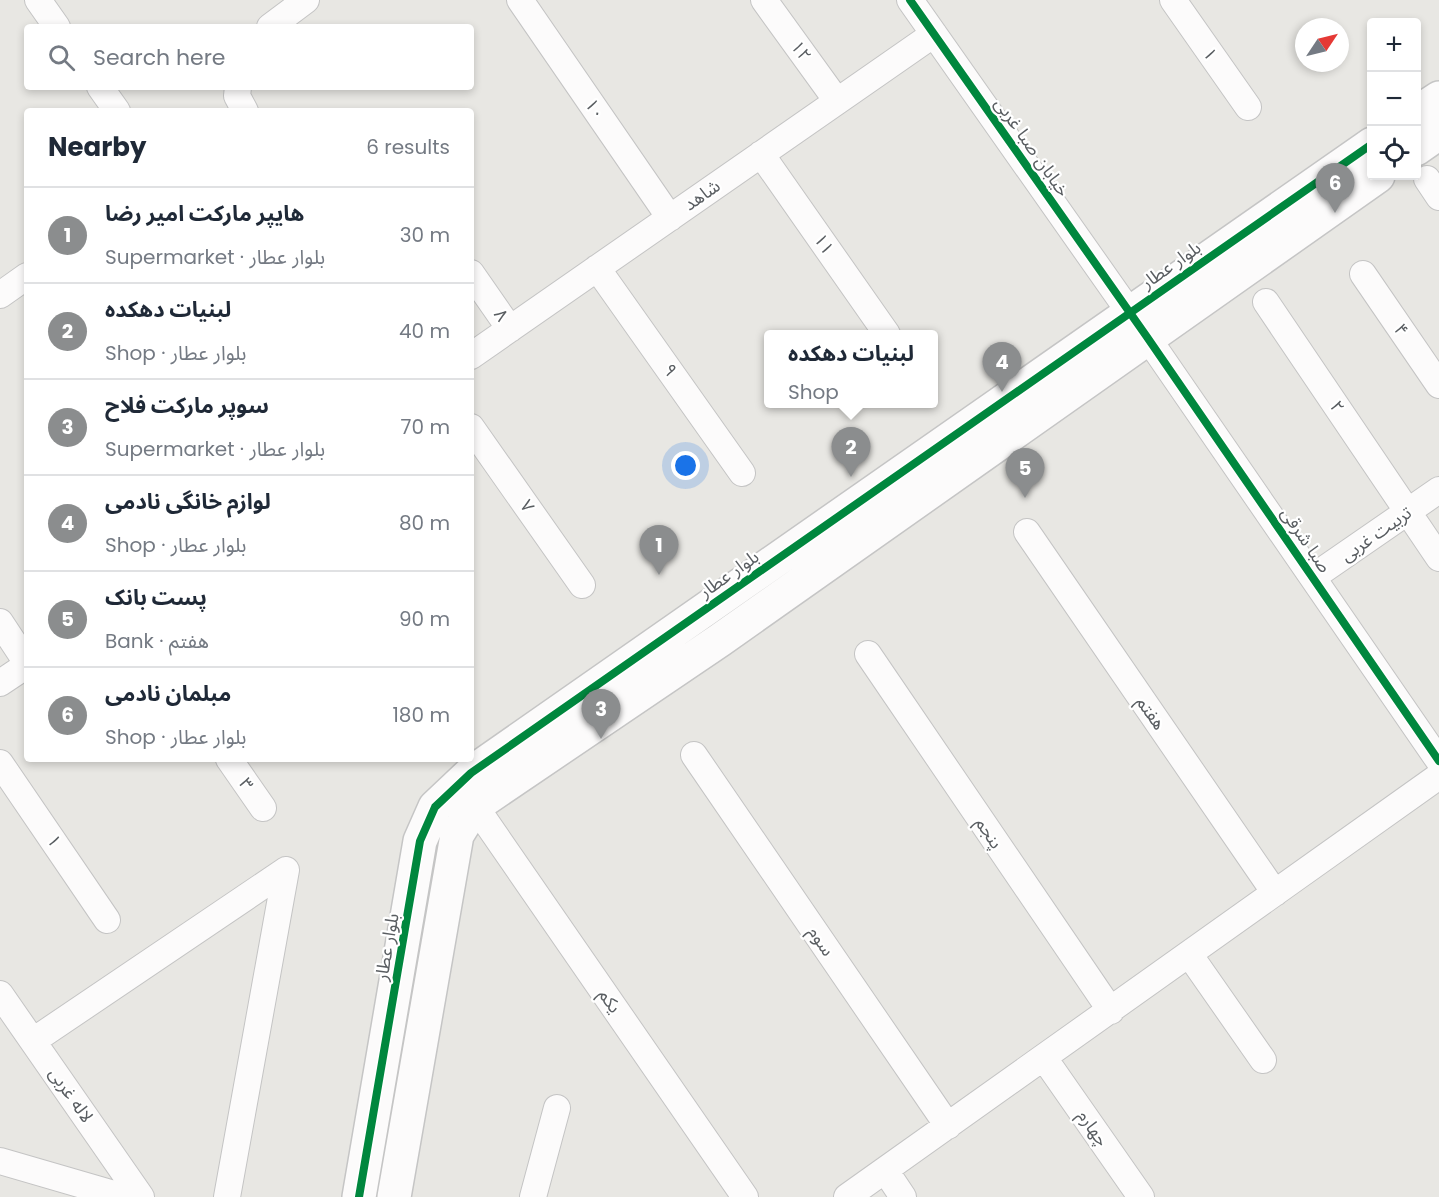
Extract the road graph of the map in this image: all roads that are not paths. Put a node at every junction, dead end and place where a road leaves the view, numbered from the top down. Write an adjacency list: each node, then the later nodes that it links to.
1 (38, 0): 7 (street)
2 (306, 0): 8 (street)
3 (520, 0): 23 (street, ۱۰)
4 (764, 0): 13 (street, ۱۲)
5 (910, 0): 9 (street, خیابان صبا غربی)
6 (1173, 0): 14 (street, ۱)
7 (55, 24)
8 (274, 24)
9 (934, 34): 13 (street, شاهد); 30 (street, خیابان صبا غربی)
10 (102, 90): 15 (street)
11 (238, 90): 16 (street)
12 (1439, 98): 17 (street)
13 (837, 102): 20 (street, شاهد)
14 (1248, 107)
15 (115, 108)
16 (243, 108)
17 (1421, 110)
18 (1439, 133): 21 (street)
19 (1367, 147): 30 (street, بلوار عطار)
20 (761, 154): 23 (street, شاهد); 32 (street, ۱۱)
21 (1427, 175)
22 (1372, 180): 30 (street, بلوار عطار)
23 (670, 218): 24 (street, شاهد)
24 (597, 268): 31 (street, شاهد); 36 (street, ۹)
25 (1363, 274): 34 (street, ۴)
26 (474, 277): 31 (street, ۸)
27 (24, 278): 28 (street)
28 (0, 295)
29 (1266, 302): 38 (street, ۲)
30 (1139, 324): 41 (street, صبا شرقی); 53 (street, بلوار عطار); 70 (street, بلوار عطار)
31 (510, 329): 33 (street, شاهد)
32 (884, 330)
33 (474, 354)
34 (1439, 385)
35 (474, 431): 42 (street, ۷)
36 (742, 473)
37 (1439, 490): 38 (street, تربیت غربی)
38 (1407, 512): 40 (street); 41 (street, تربیت غربی)
39 (1027, 532): 55 (street, هفتم)
40 (1439, 558)
41 (1313, 578): 49 (street, صبا شرقی)
42 (582, 585)
43 (0, 622): 45 (street)
44 (868, 654): 59 (street, پنجم)
45 (24, 659)
46 (24, 666): 47 (street)
47 (0, 683)
48 (694, 755): 64 (street, سوم)
49 (1439, 761)
50 (231, 762): 54 (street, ۳)
51 (0, 763): 56 (street, ۱)
52 (1439, 776): 55 (street)
53 (475, 806): 71 (street, بلوار عطار); 73 (street, یکم)
54 (263, 808)
55 (1275, 893): 57 (street)
56 (107, 920)
57 (1190, 954): 59 (street); 62 (street)
58 (0, 994): 60 (street, لاله غربی)
59 (1111, 1011): 61 (street)
60 (33, 1041): 68 (street, لاله غربی); 69 (street)
61 (1044, 1058): 64 (street); 76 (street, چهارم)
62 (1263, 1059)
63 (557, 1108): 72 (street)
64 (948, 1126): 66 (street)
65 (0, 1161): 67 (street)
66 (885, 1170): 74 (street); 75 (street)
67 (124, 1197)
68 (141, 1197)
69 (227, 1197)
70 (359, 1197)
71 (394, 1197)
72 (533, 1197)
73 (745, 1197)
74 (847, 1197)
75 (903, 1197)
76 (1141, 1197)

